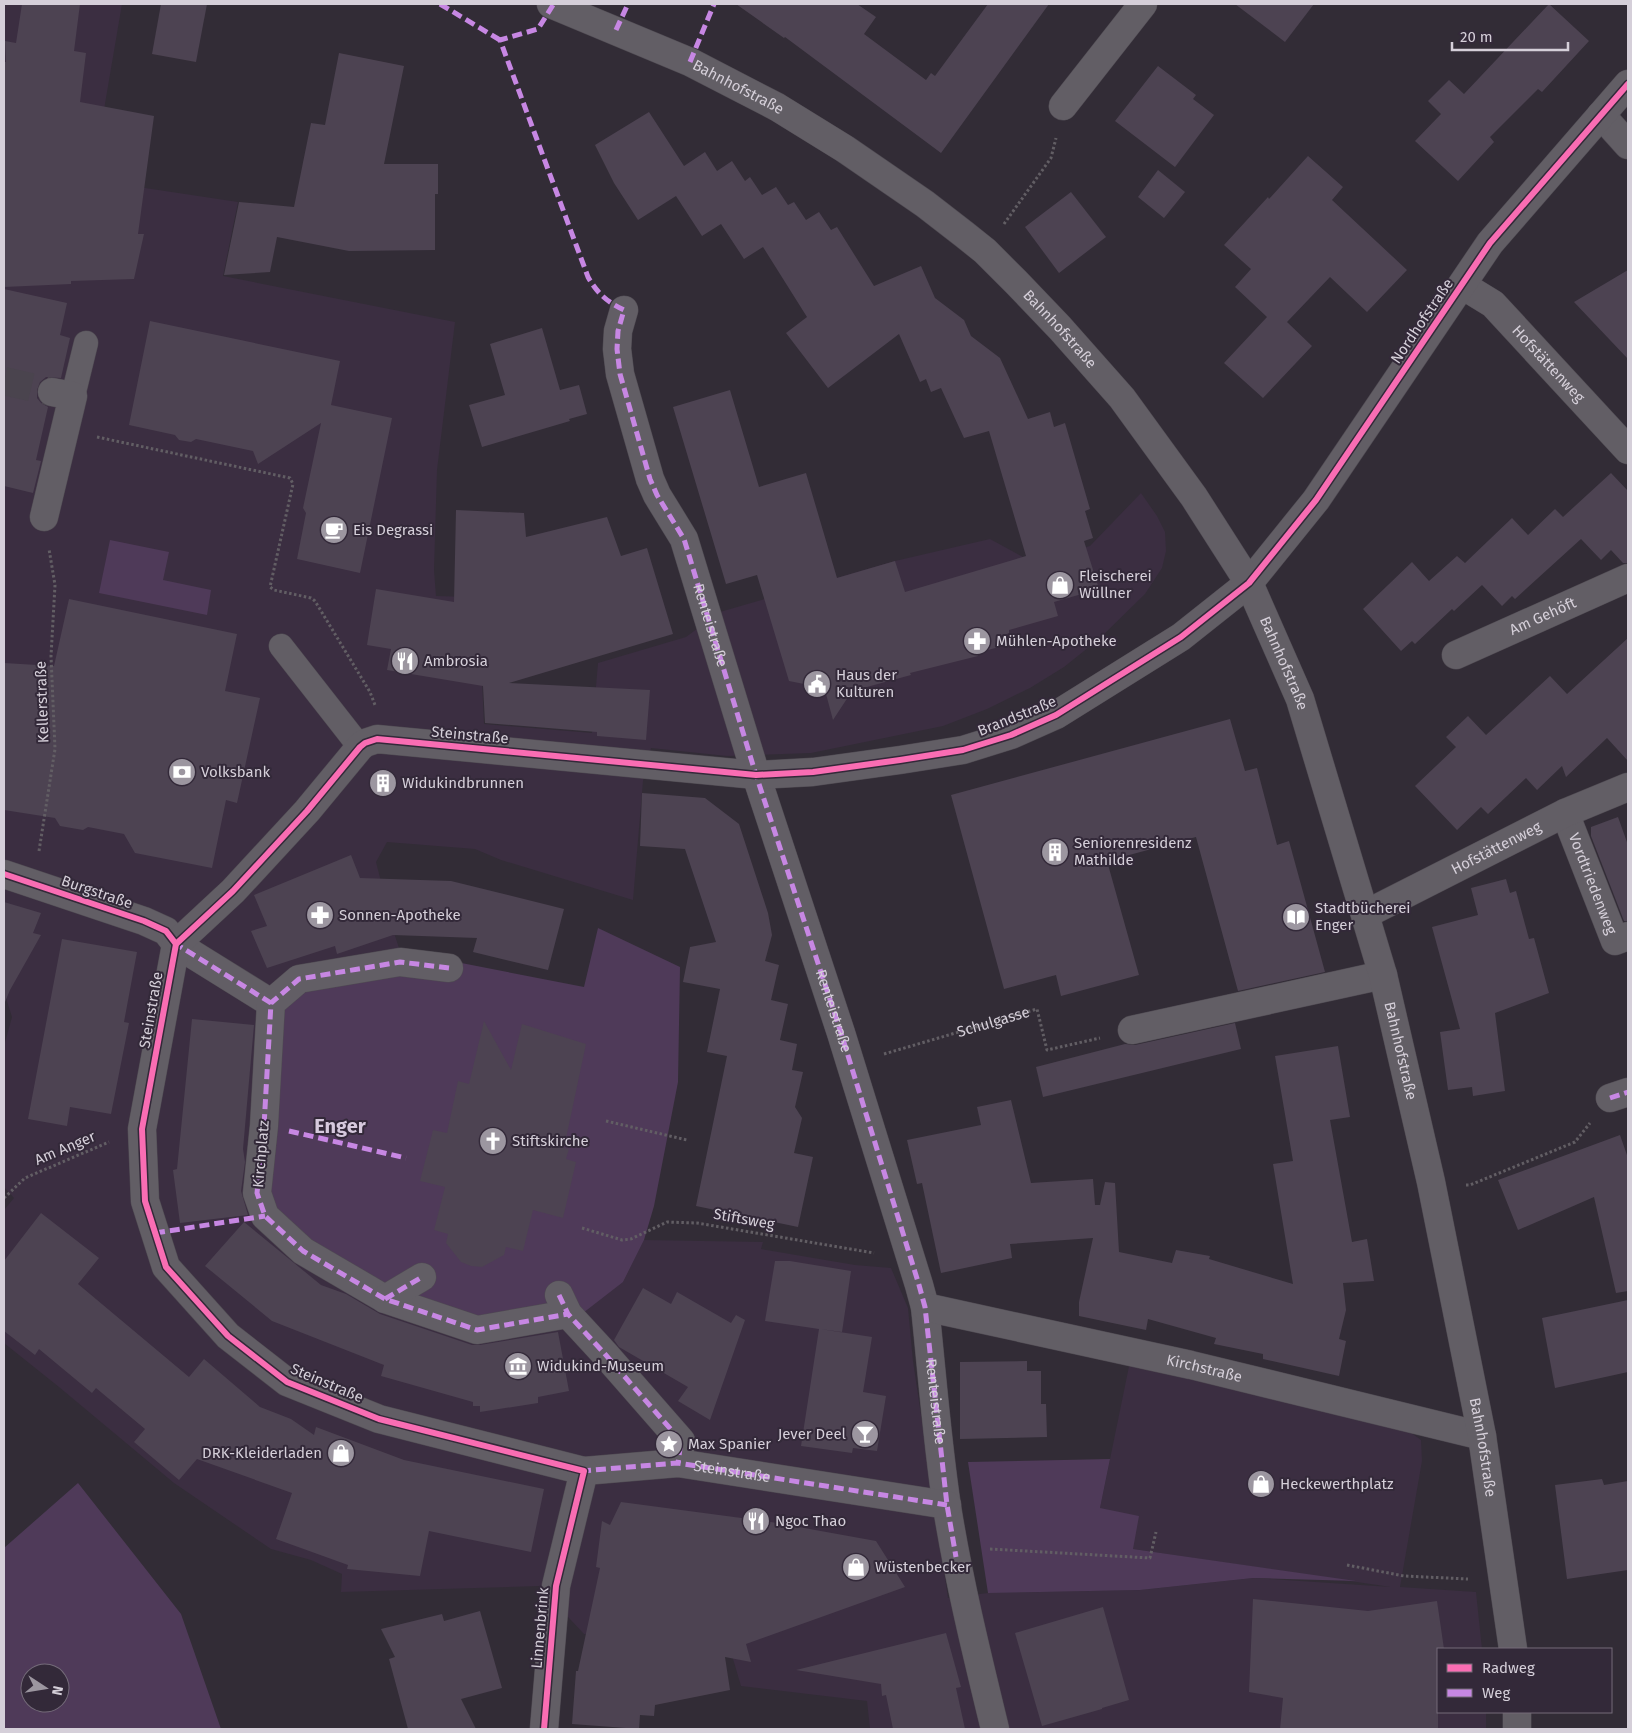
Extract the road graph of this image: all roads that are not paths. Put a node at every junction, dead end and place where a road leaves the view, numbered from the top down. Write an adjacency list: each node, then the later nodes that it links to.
1 (551, 4): 14 (street, Bahnhofstraße)
2 (1143, 4): 4 (street)
3 (1628, 84): 5 (street, Nordhofstraße)
4 (1063, 106)
5 (1601, 115): 6 (street); 7 (street, Nordhofstraße)
6 (1628, 145)
7 (1462, 284): 11 (street, Hofstättenweg); 14 (street, Nordhofstraße)
8 (624, 310): 18 (street, Renteistraße)
9 (86, 343): 10 (lane)
10 (63, 394): 12 (street)
11 (1628, 450)
12 (44, 518)
13 (1628, 578): 16 (street, Am Gehöft)
14 (1250, 583): 18 (street, Brandstraße); 22 (street, Bahnhofstraße)
15 (281, 646): 17 (lane)
16 (1456, 655)
17 (369, 743): 18 (street, Steinstraße); 24 (street)
18 (756, 775): 31 (street, Renteistraße)
19 (1628, 787): 20 (street, Hofstättenweg)
20 (1565, 813): 22 (street, Hofstättenweg); 23 (street, Vordtriedenweg)
21 (4, 874): 24 (street, Burgstraße)
22 (1366, 914): 26 (street, Bahnhofstraße)
23 (1628, 936)
24 (176, 944): 27 (street); 34 (street, Steinstraße)
25 (449, 968): 27 (street)
26 (1383, 975): 28 (street); 32 (street, Bahnhofstraße)
27 (271, 1003): 30 (street, Kirchplatz)
28 (1119, 1033)
29 (422, 1277): 30 (street)
30 (385, 1299): 33 (street, Kirchplatz)
31 (925, 1307): 32 (street, Kirchstraße); 35 (street, Renteistraße)
32 (1482, 1436): 36 (street, Bahnhofstraße)
33 (678, 1462): 34 (street, Steinstraße); 35 (street, Steinstraße)
34 (584, 1472): 38 (street, Linnenbrink)
35 (947, 1505): 39 (street, Renteistraße)
36 (1513, 1648)
37 (1517, 1713): 40 (street)
38 (544, 1729)
39 (995, 1729)
40 (1517, 1729)

